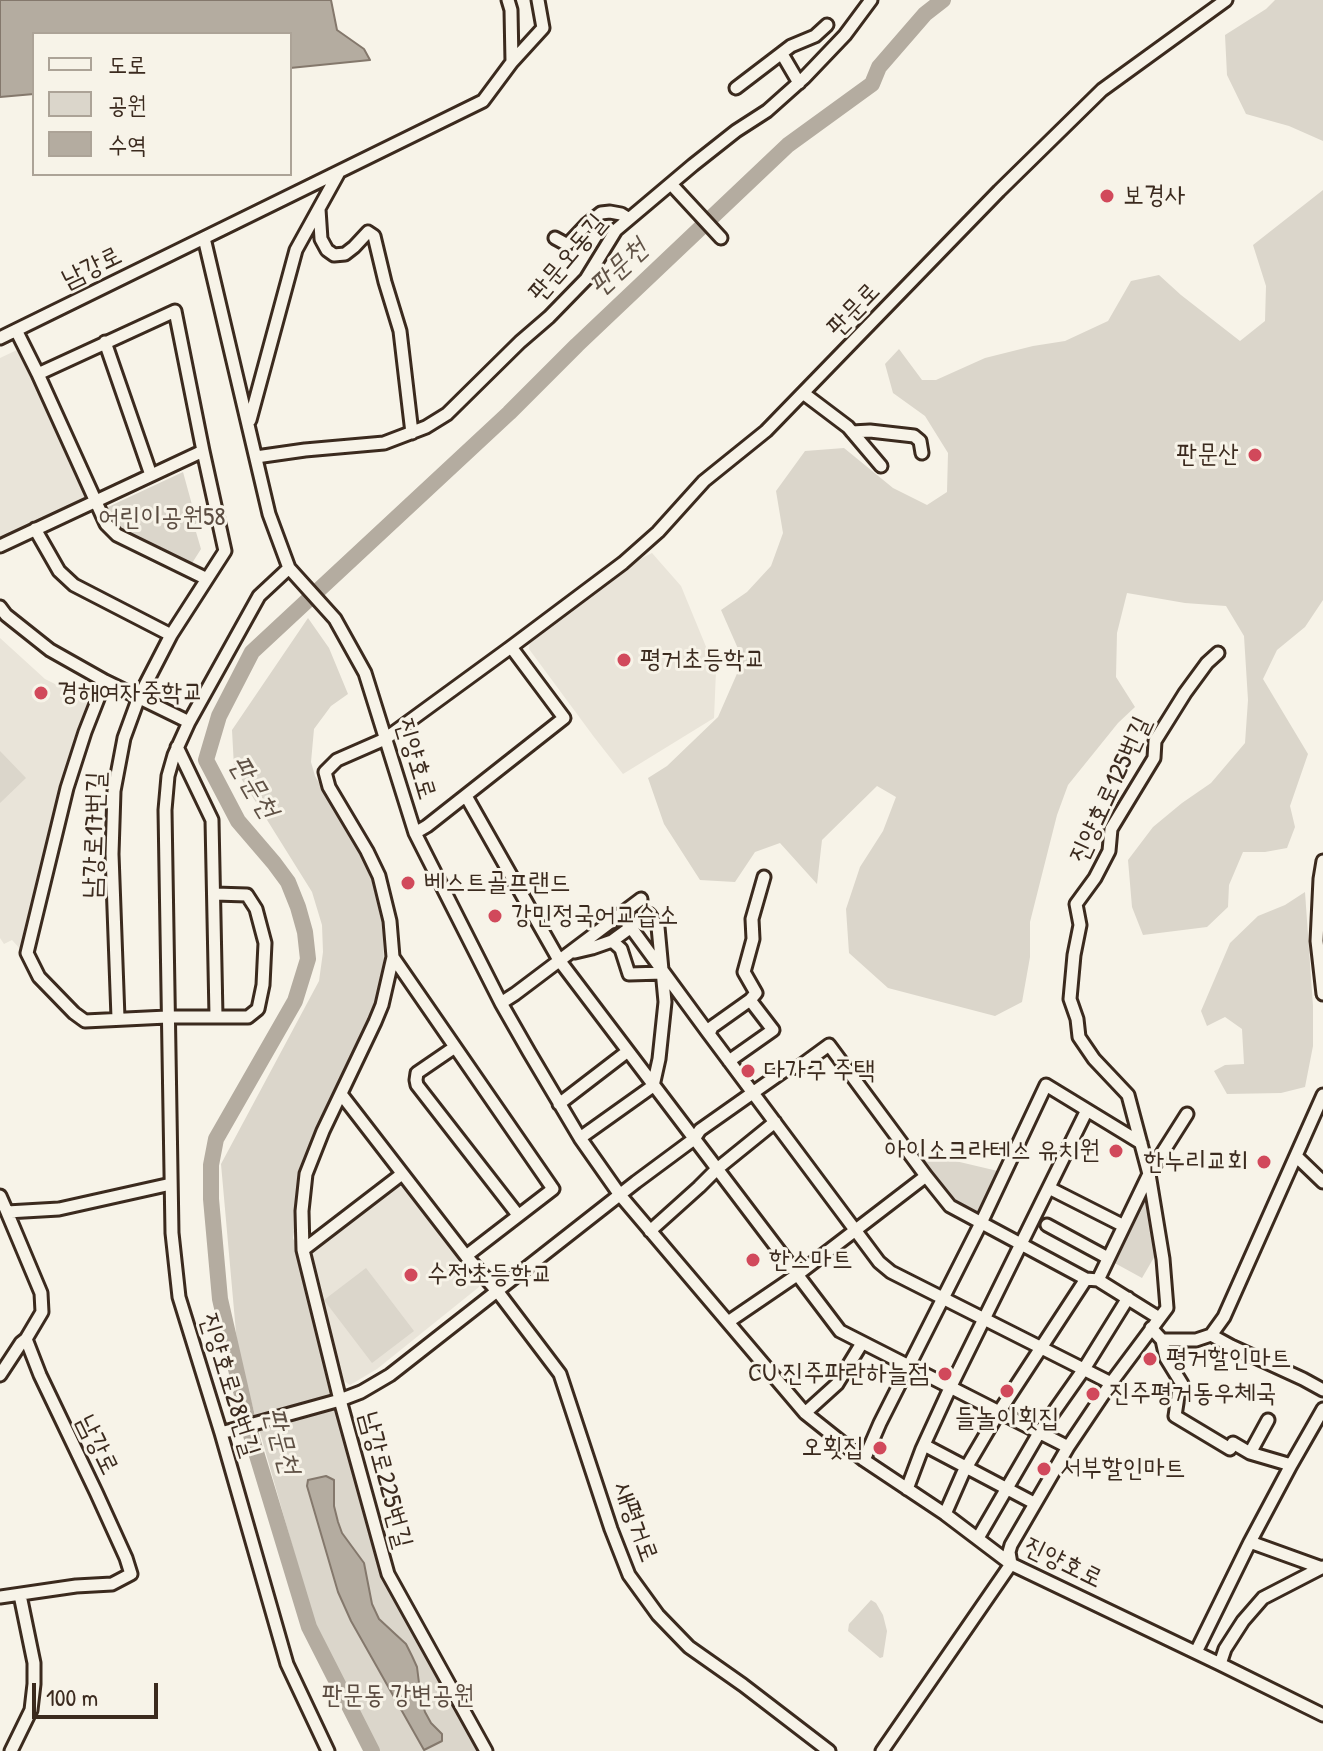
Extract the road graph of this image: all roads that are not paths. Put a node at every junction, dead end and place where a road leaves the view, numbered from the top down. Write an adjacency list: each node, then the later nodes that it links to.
1 (508, 0): 7 (street)
2 (538, 0): 7 (street, 남강로)
3 (871, 0): 8 (street, 판문오동길)
4 (1226, 0): 21 (street, 판문로)
5 (827, 25): 6 (street)
6 (782, 54): 8 (street); 9 (street)
7 (512, 62): 10 (street, 남강로)
8 (799, 83): 11 (street, 판문오동길)
9 (736, 88)
10 (338, 173): 12 (street, 진양호로); 14 (street, 남강로)
11 (671, 184): 13 (street, 판문오동길); 16 (street)
12 (319, 209): 22 (street, 진양호로); 24 (street)
13 (629, 219): 15 (street); 24 (street, 판문오동길)
14 (204, 238): 17 (street, 남강로); 22 (street, 진양호로)
15 (555, 238)
16 (721, 238)
17 (16, 330): 18 (street, 남강로); 20 (street)
18 (0, 338)
19 (105, 342): 20 (street, 남강로17번길); 25 (street, 남강로17번길); 29 (street)
20 (38, 374): 30 (street)
21 (803, 393): 23 (street); 37 (street, 판문로)
22 (249, 424): 27 (street, 진양호로)
23 (852, 432): 26 (street); 28 (street)
24 (412, 433): 27 (street, 판문오동길)
25 (203, 451): 29 (street); 34 (street, 남강로17번길)
26 (922, 453)
27 (256, 457): 33 (street, 진양호로)
28 (881, 466)
29 (151, 475): 30 (street)
30 (95, 501): 31 (street); 34 (street)
31 (35, 529): 32 (street); 36 (street)
32 (0, 546)
33 (292, 572): 41 (street, 진양호로28번길); 42 (street, 진양호로)
34 (207, 579): 36 (street, 남강로17번길)
35 (0, 607): 39 (street)
36 (171, 635): 40 (street, 남강로17번길)
37 (511, 647): 42 (street, 판문로); 44 (street)
38 (1218, 653): 76 (street, 진양호로125번길)
39 (105, 681): 40 (street); 61 (street)
40 (139, 697): 41 (street); 61 (street, 남강로17번길)
41 (189, 722): 43 (street, 진양호로28번길)
42 (385, 739): 45 (street, 진양호로); 53 (street, 판문로)
43 (177, 747): 48 (street); 60 (street, 진양호로28번길)
44 (466, 796): 45 (street); 54 (street)
45 (415, 833): 58 (street, 진양호로)
46 (1323, 861): 56 (street)
47 (764, 877): 57 (street)
48 (215, 894): 59 (street); 59 (street)
49 (641, 899): 50 (street)
50 (621, 914): 51 (street); 54 (street)
51 (630, 928): 52 (street); 55 (street); 55 (street)
52 (612, 941): 54 (street); 55 (street)
53 (393, 957): 63 (street); 68 (street)
54 (564, 957): 58 (street); 64 (street)
55 (663, 973): 62 (street); 66 (street)
56 (1323, 994)
57 (750, 1000): 62 (street); 65 (street)
58 (501, 1003): 70 (street, 진양호로)
59 (216, 1016): 60 (street)
60 (167, 1017): 61 (street); 83 (street, 진양호로28번길)
61 (118, 1018)
62 (709, 1034): 65 (street)
63 (455, 1047): 88 (street); 88 (street)
64 (628, 1051): 66 (street); 70 (street)
65 (729, 1061): 67 (street)
66 (653, 1086): 74 (street); 75 (street)
67 (753, 1093): 73 (street); 75 (street, 남강로225번길); 81 (street, 남강로225번길)
68 (341, 1094): 79 (street, 새평거로); 95 (street)
69 (1323, 1095): 77 (street)
70 (559, 1104): 74 (street, 진양호로)
71 (1087, 1110): 76 (street); 84 (street); 89 (street)
72 (1187, 1114): 80 (street)
73 (775, 1122): 78 (street); 93 (street)
74 (580, 1138): 85 (street, 진양호로)
75 (694, 1139): 78 (street); 85 (street, 남강로225번길)
76 (1141, 1143): 80 (street, 진양호로125번길)
77 (1301, 1161): 82 (street); 106 (street)
78 (717, 1169): 92 (street); 98 (street)
79 (402, 1174): 95 (street); 96 (street, 새평거로)
80 (1149, 1174): 91 (street); 105 (street, 진양호로125번길)
81 (926, 1176): 89 (street); 93 (street)
82 (1323, 1182)
83 (171, 1184): 87 (street); 122 (street, 진양호로28번길)
84 (1049, 1188): 91 (street); 94 (street)
85 (620, 1195): 92 (street, 진양호로); 100 (street, 남강로225번길)
86 (0, 1196): 87 (street)
87 (7, 1212): 107 (street)
88 (518, 1215): 96 (street)
89 (981, 1223): 94 (street); 101 (street)
90 (1047, 1225): 97 (street)
91 (1124, 1226): 97 (street)
92 (650, 1231): 104 (street, 진양호로)
93 (855, 1231): 98 (street); 101 (street)
94 (1021, 1243): 99 (street); 103 (street)
95 (303, 1250): 117 (street)
96 (466, 1256): 100 (street, 새평거로)
97 (1108, 1258): 99 (street)
98 (797, 1275): 104 (street); 109 (street)
99 (1092, 1279): 102 (street); 110 (street)
100 (498, 1292): 117 (street, 남강로225번길); 146 (street, 새평거로)
101 (943, 1298): 103 (street); 111 (street)
102 (1128, 1298): 105 (street); 112 (street)
103 (985, 1317): 110 (street); 115 (street)
104 (728, 1322): 120 (street, 진양호로)
105 (1155, 1323): 108 (street); 114 (street, 진양호로125번길)
106 (1211, 1335): 108 (street); 116 (street)
107 (26, 1339): 113 (street); 138 (street, 남강로)
108 (1162, 1340): 126 (street)
109 (862, 1343): 111 (street); 120 (street)
110 (1042, 1348): 112 (street); 119 (street)
111 (909, 1367): 115 (street); 127 (street)
112 (1084, 1369): 114 (street); 123 (street)
113 (0, 1375)
114 (1111, 1383): 125 (street, 진양호로125번길)
115 (950, 1388): 119 (street); 124 (street)
116 (1323, 1390)
117 (340, 1400): 122 (street); 145 (street, 남강로225번길)
118 (1323, 1409): 128 (street)
119 (999, 1412): 123 (street); 129 (street)
120 (805, 1413): 127 (street, 진양호로)
121 (1268, 1420): 126 (street)
122 (226, 1432): 144 (street, 진양호로28번길)
123 (1039, 1433): 125 (street); 131 (street)
124 (924, 1445): 129 (street); 130 (street)
125 (1068, 1447): 132 (street, 진양호로125번길)
126 (1250, 1453): 128 (street)
127 (864, 1460): 130 (street, 진양호로)
128 (1291, 1465): 135 (street)
129 (966, 1467): 131 (street); 133 (street)
130 (907, 1489): 133 (street, 진양호로)
131 (1007, 1489): 132 (street); 134 (street)
132 (1034, 1503): 136 (street, 진양호로125번길)
133 (945, 1514): 134 (street, 진양호로)
134 (978, 1538): 136 (street, 진양호로)
135 (1250, 1542): 137 (street); 140 (street)
136 (1011, 1564): 140 (street, 진양호로); 147 (street)
137 (1323, 1566): 141 (street)
138 (20, 1595): 139 (street, 남강로); 143 (street)
139 (0, 1597)
140 (1196, 1652): 141 (street, 진양호로)
141 (1220, 1664): 142 (street, 진양호로)
142 (1323, 1714)
143 (11, 1751)
144 (328, 1751)
145 (486, 1751)
146 (829, 1751)
147 (882, 1751)

